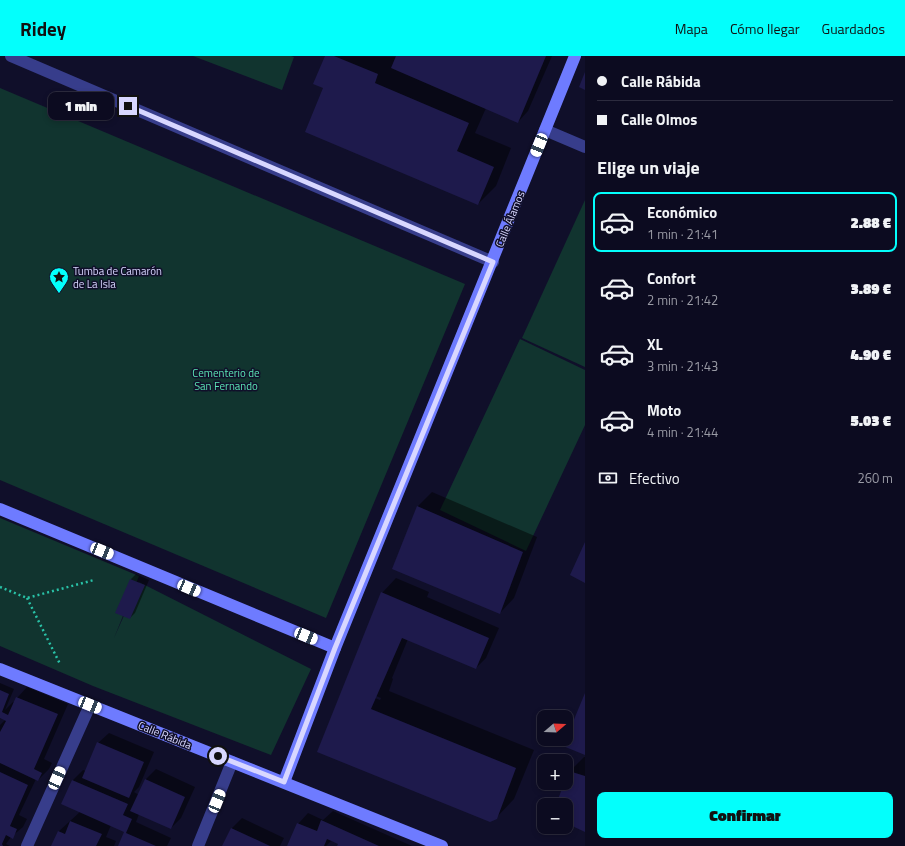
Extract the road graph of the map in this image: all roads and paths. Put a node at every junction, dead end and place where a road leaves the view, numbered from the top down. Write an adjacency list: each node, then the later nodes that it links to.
1 (12, 56): 5 (street)
2 (575, 56): 3 (street, Calle Álamos)
3 (545, 130): 4 (street); 5 (street, Calle Álamos)
4 (585, 147)
5 (493, 262): 10 (street, Calle Álamos)
6 (0, 509): 10 (street)
7 (94, 580): 9 (path)
8 (0, 587): 9 (path)
9 (27, 598): 11 (path)
10 (335, 648): 15 (street, Calle Álamos)
11 (60, 664)
12 (0, 669): 13 (street, Calle Rábida)
13 (90, 705): 14 (street, Calle Rábida); 17 (street)
14 (232, 762): 15 (street, Calle Rábida); 18 (street)
15 (284, 782): 16 (street, Calle Rábida)
16 (430, 844): 19 (street, Calle Rábida)
17 (27, 846)
18 (198, 846)
19 (442, 846)

